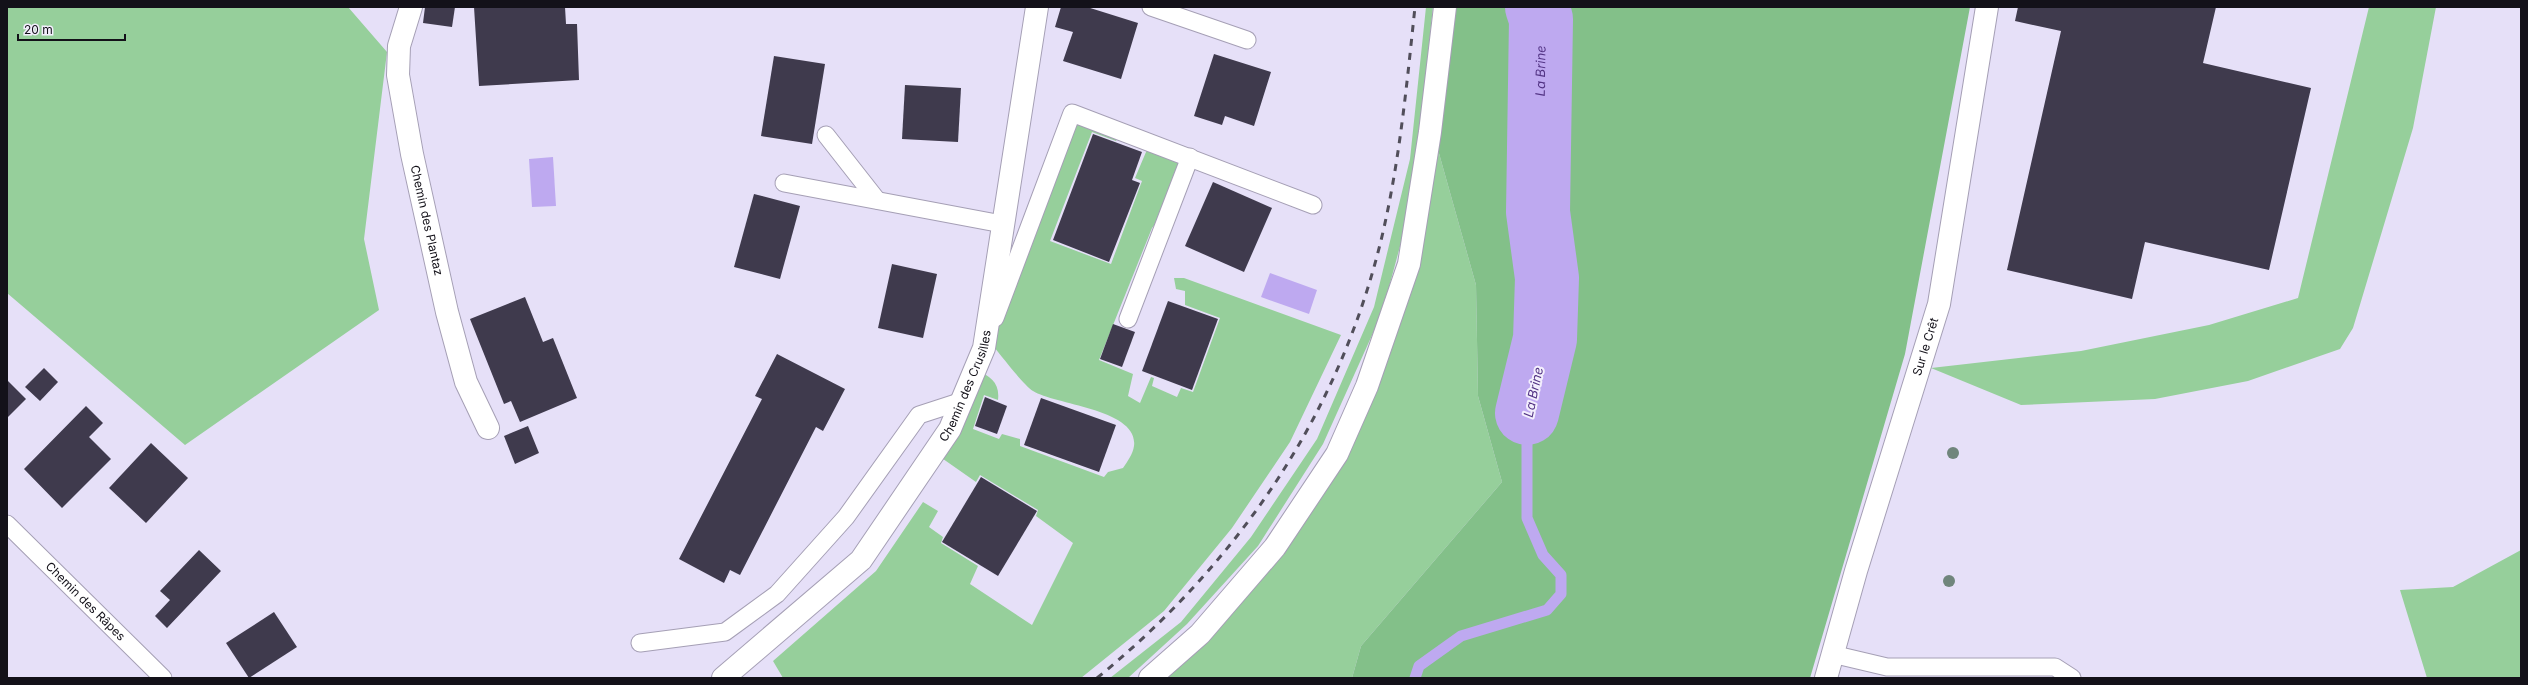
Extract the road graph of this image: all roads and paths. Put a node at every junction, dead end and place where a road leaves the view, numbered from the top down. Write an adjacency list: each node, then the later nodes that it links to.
1 (411, 7): 16 (street, Chemin des Plantaz)
2 (1037, 7): 12 (street, Chemin des Crusilles)
3 (1152, 7): 6 (lane)
4 (1444, 7): 22 (street)
5 (1987, 7): 19 (street, Sur le Crêt)
6 (1247, 40)
7 (826, 135): 10 (lane)
8 (1190, 157): 11 (lane); 13 (lane); 14 (lane)
9 (784, 183): 10 (lane)
10 (877, 200): 12 (lane)
11 (1313, 205)
12 (1002, 224): 14 (street, Chemin des Crusilles)
13 (1128, 319)
14 (984, 348): 15 (street, Chemin des Crusilles)
15 (962, 401): 18 (lane); 21 (street, Chemin des Crusilles)
16 (488, 428)
17 (7, 524): 20 (lane, Chemin des Râpes)
18 (640, 643)
19 (1832, 654): 23 (street, Sur le Crêt); 24 (lane)
20 (163, 678)
21 (723, 678)
22 (1150, 678)
23 (1826, 678)
24 (2072, 678)

